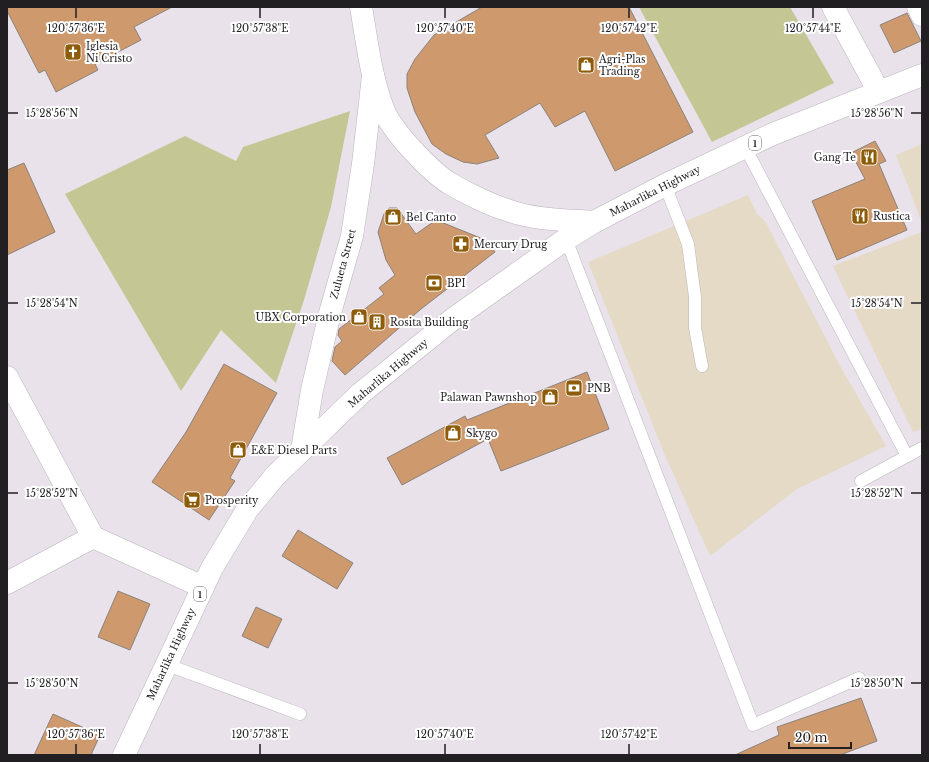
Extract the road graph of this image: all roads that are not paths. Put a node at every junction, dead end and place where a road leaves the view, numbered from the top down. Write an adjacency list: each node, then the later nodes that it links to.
1 (361, 7): 6 (main road, Zulueta Street)
2 (833, 7): 7 (main road)
3 (918, 7): 4 (main road)
4 (922, 15)
5 (922, 75): 7 (main road, Maharlika Highway / 1)
6 (373, 76): 10 (main road, Zulueta Street); 15 (main road, Zulueta Street)
7 (879, 92): 8 (main road, Maharlika Highway / 1)
8 (745, 148): 9 (main road, Maharlika Highway / 1); 16 (lane)
9 (665, 185): 10 (main road, Maharlika Highway / 1); 12 (lane)
10 (594, 222): 11 (main road, Maharlika Highway / 1)
11 (566, 239): 15 (main road, Maharlika Highway / 1); 22 (lane)
12 (702, 366)
13 (7, 377): 18 (main road)
14 (922, 448): 16 (lane)
15 (302, 450): 20 (main road, Maharlika Highway / 1)
16 (908, 456): 17 (lane)
17 (861, 481)
18 (94, 537): 19 (main road); 20 (main road)
19 (7, 583)
20 (203, 586): 21 (main road, Maharlika Highway / 1)
21 (165, 664): 23 (lane); 24 (main road, Maharlika Highway / 1)
22 (859, 678)
23 (300, 714)
24 (124, 755)

